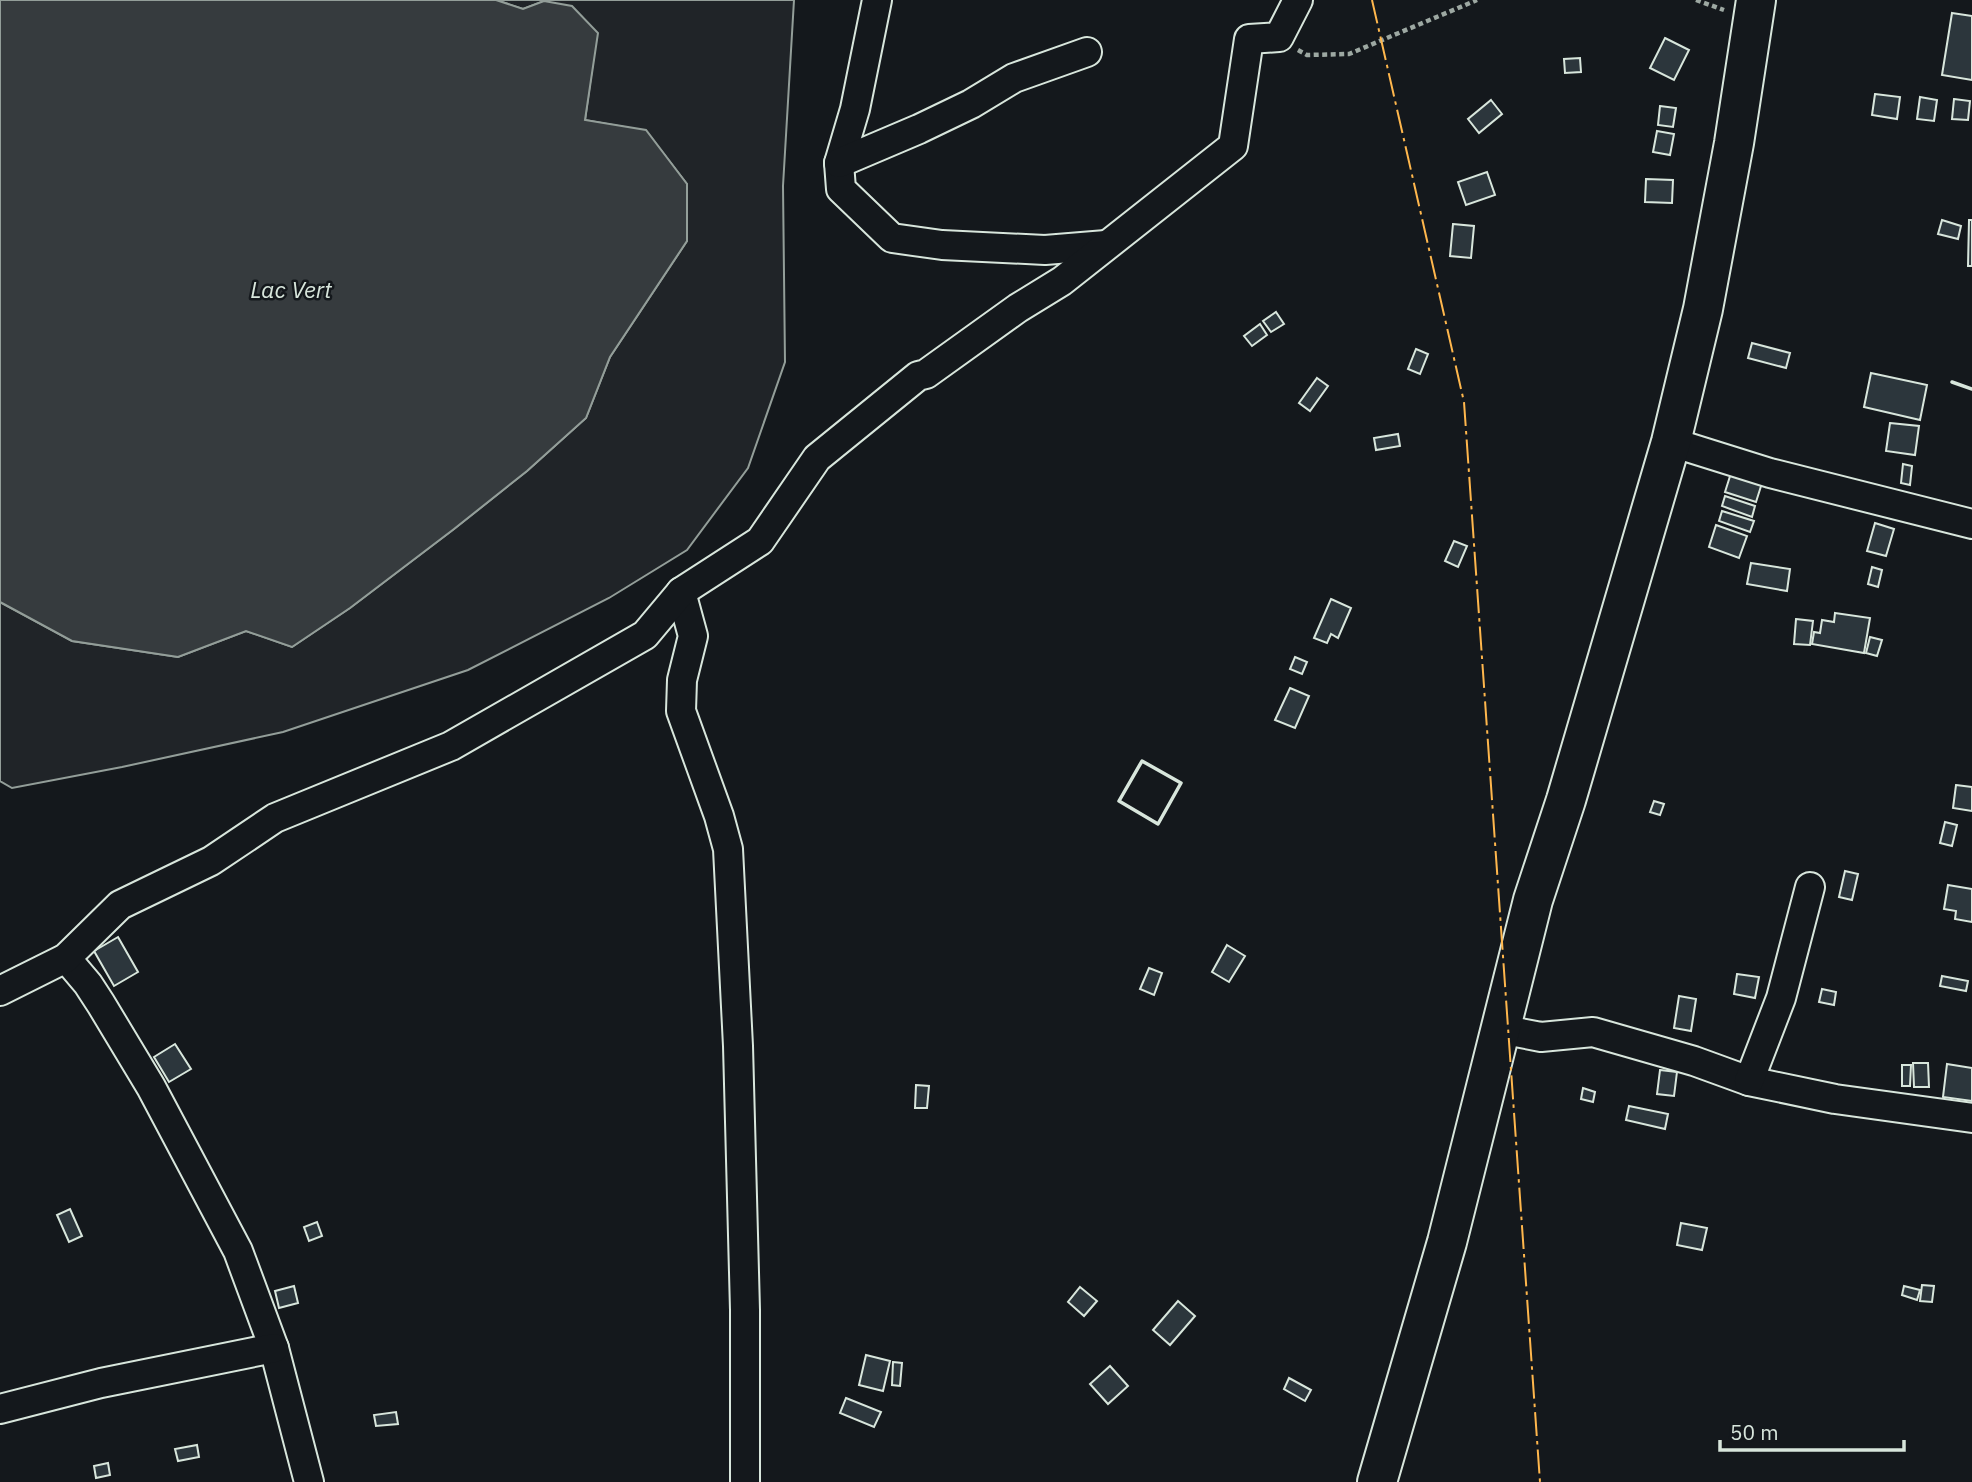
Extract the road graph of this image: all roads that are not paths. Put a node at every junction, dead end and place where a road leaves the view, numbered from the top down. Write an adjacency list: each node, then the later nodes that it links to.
1 (877, 0): 5 (street)
2 (1298, 0): 6 (street)
3 (1756, 0): 7 (highway)
4 (1087, 52): 5 (street)
5 (839, 163): 6 (street)
6 (1106, 245): 9 (street)
7 (1671, 442): 8 (street); 13 (highway)
8 (1972, 524)
9 (681, 592): 11 (street); 19 (street)
10 (1810, 887): 14 (street)
11 (66, 958): 12 (street); 16 (street)
12 (0, 991)
13 (1500, 1030): 14 (street); 20 (highway)
14 (1749, 1081): 15 (street)
15 (1972, 1118)
16 (274, 1348): 17 (street); 18 (street)
17 (0, 1409)
18 (309, 1482)
19 (745, 1482)
20 (1377, 1482)

